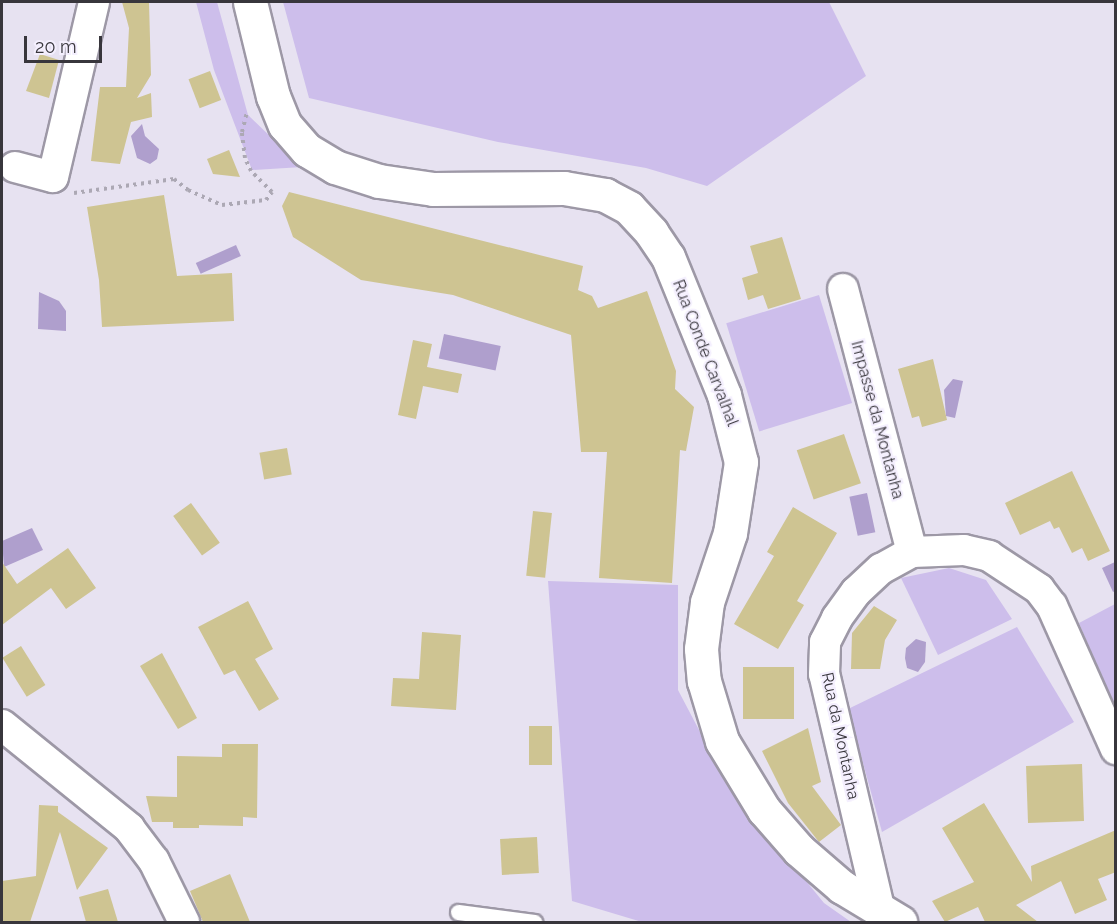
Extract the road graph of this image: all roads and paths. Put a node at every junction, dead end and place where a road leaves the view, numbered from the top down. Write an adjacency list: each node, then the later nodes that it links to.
1 (94, 2): 5 (street)
2 (250, 2): 11 (main road, Rua Conde Carvalhal)
3 (249, 104): 5 (path)
4 (15, 167): 5 (street)
5 (53, 177)
6 (843, 289): 7 (street, Impasse da Montanha)
7 (912, 552): 9 (street, Rua da Montanha); 11 (street, Rua da Montanha)
8 (2, 725): 12 (street)
9 (1116, 749)
10 (458, 912): 13 (lane)
11 (890, 917)
12 (184, 922)
13 (534, 922)

